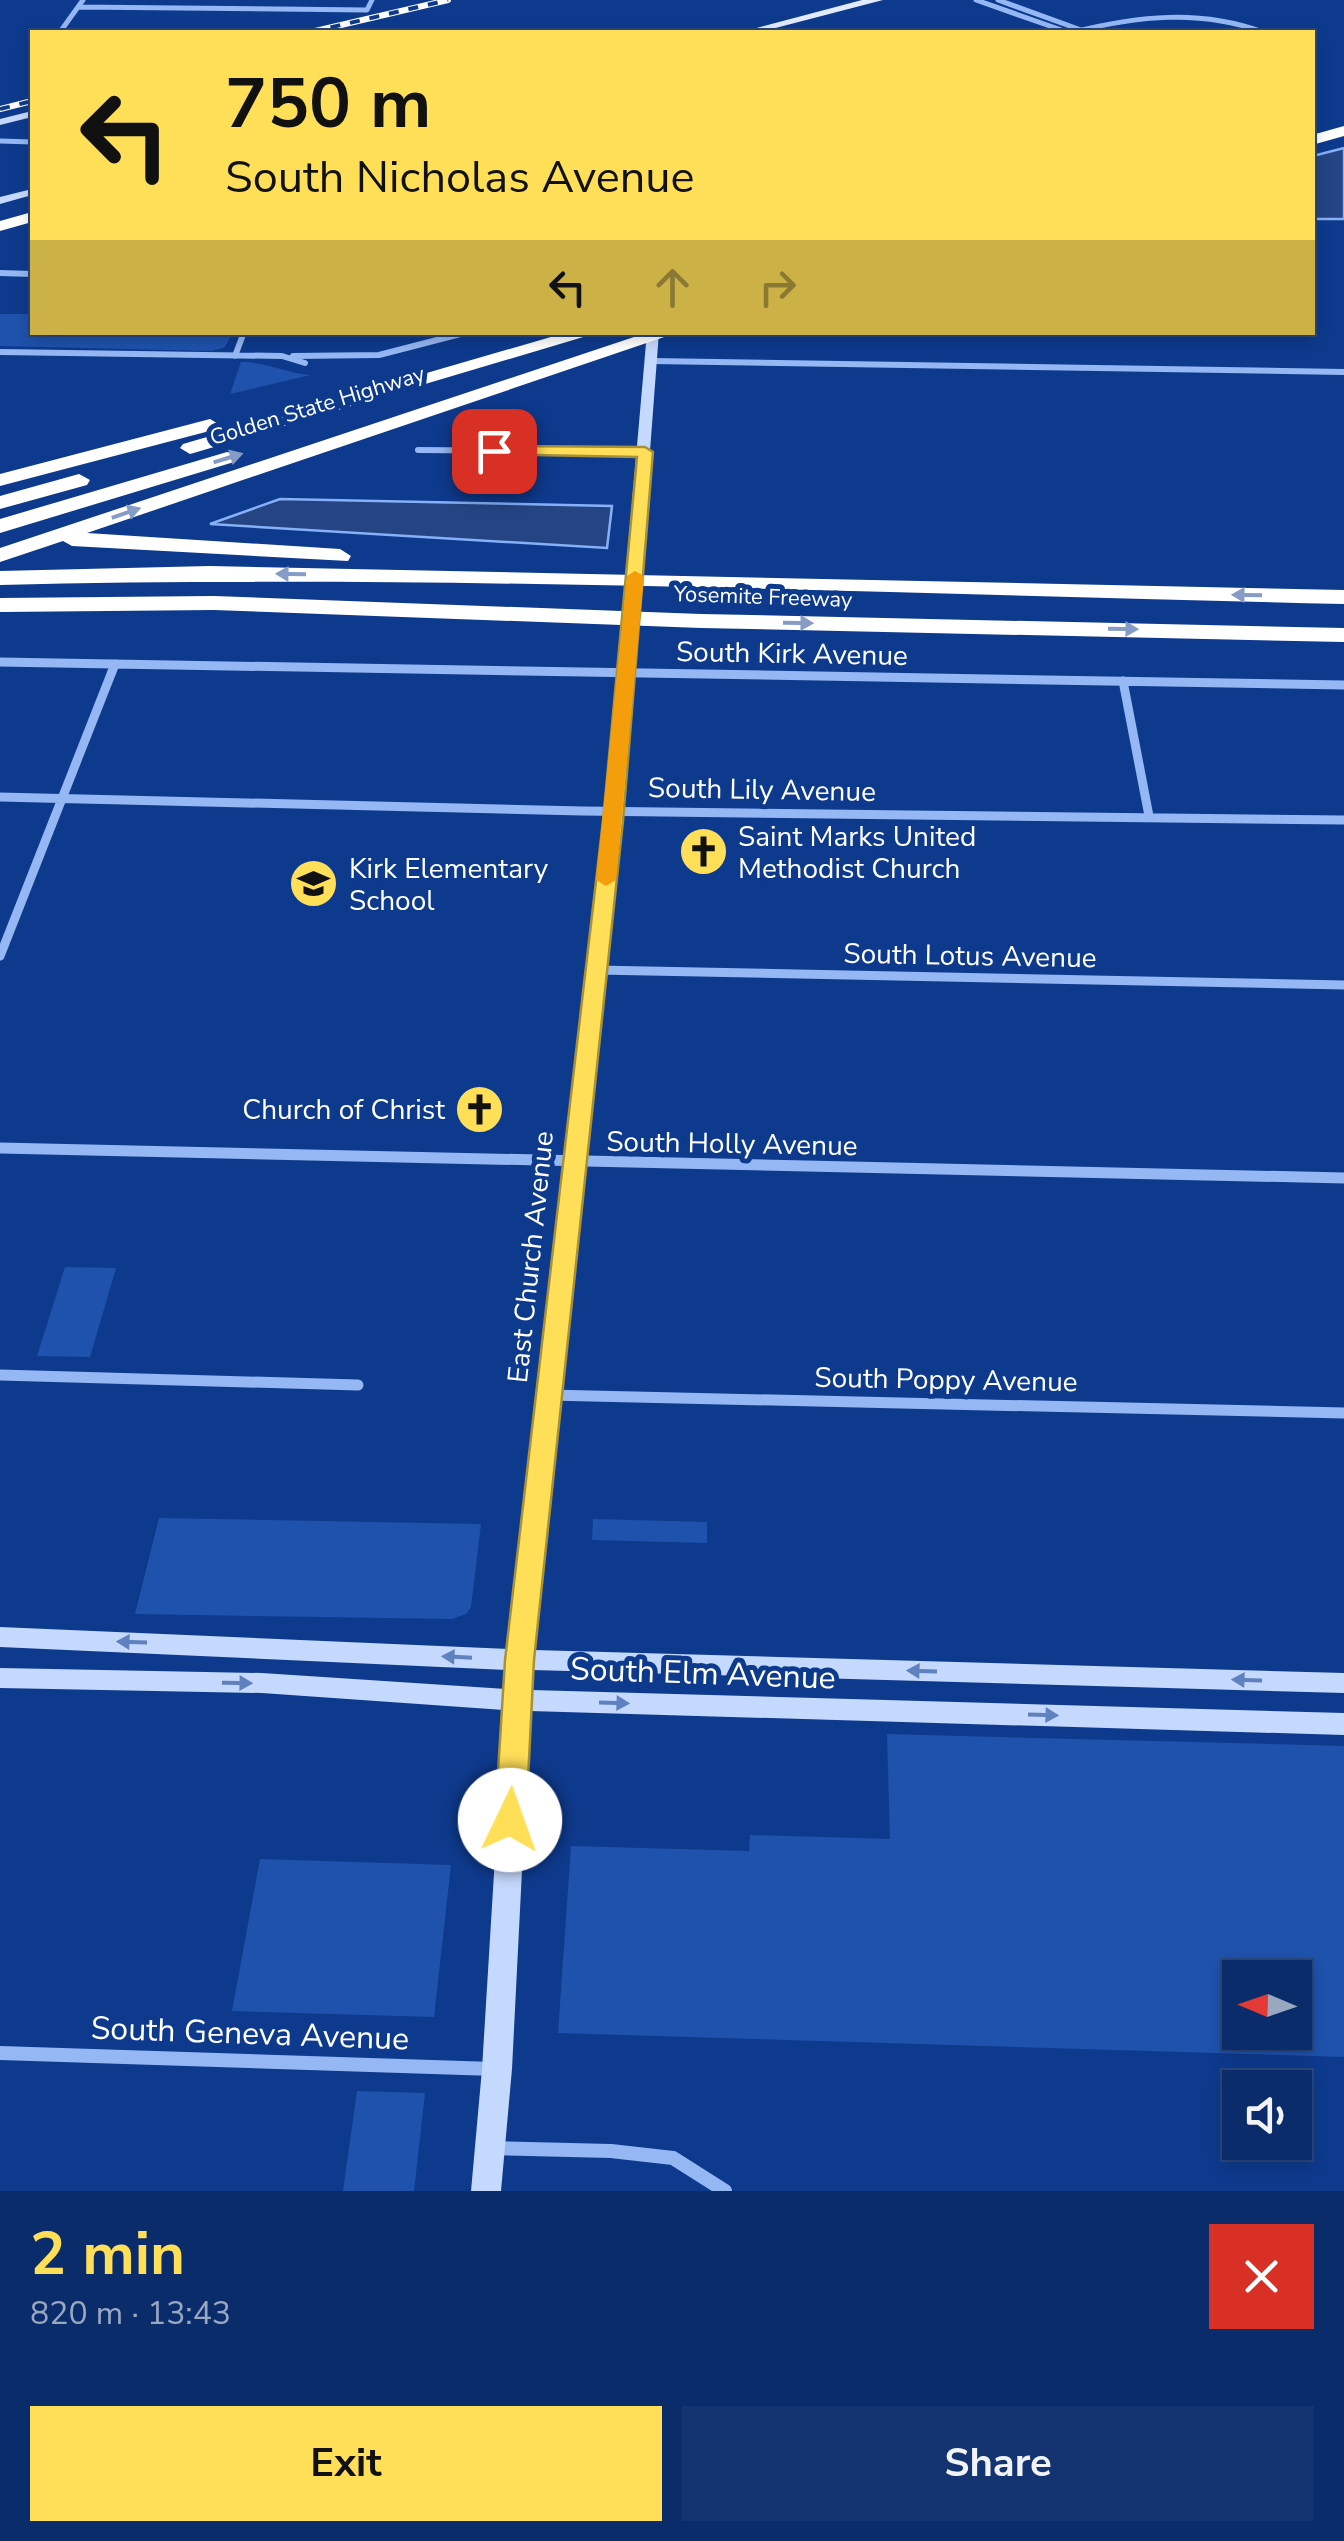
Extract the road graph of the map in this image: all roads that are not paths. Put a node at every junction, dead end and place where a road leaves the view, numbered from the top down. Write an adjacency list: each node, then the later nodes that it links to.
1 (84, 0): 6 (street)
2 (372, 0): 6 (street)
3 (877, 0): 8 (main road)
4 (976, 0): 9 (street)
5 (998, 0): 10 (street)
6 (78, 7): 7 (street)
7 (61, 30)
8 (755, 30)
9 (1064, 30)
10 (1082, 30): 11 (street)
11 (1256, 30)
12 (1344, 112): 14 (highway)
13 (30, 114): 15 (street)
14 (1315, 120)
15 (0, 122)
16 (1344, 131): 20 (highway)
17 (1344, 139): 21 (highway)
18 (0, 141): 19 (street)
19 (30, 142)
20 (1315, 143)
21 (1315, 144)
22 (30, 193): 23 (street)
23 (0, 201)
24 (30, 206): 25 (highway)
25 (0, 213)
26 (30, 218): 27 (highway)
27 (0, 226)
28 (0, 273): 29 (street)
29 (30, 274)
30 (243, 335): 38 (street)
31 (456, 335): 39 (street)
32 (556, 335): 45 (highway)
33 (581, 335): 46 (highway, Golden State Highway)
34 (641, 335): 47 (highway, Golden State Highway, one-way to 34)
35 (651, 335): 40 (street, East Church Avenue)
36 (661, 335): 49 (highway, one-way to 36)
37 (0, 352): 38 (street)
38 (235, 356): 39 (street)
39 (282, 356): 41 (street)
40 (651, 360): 42 (street); 44 (street, East Church Avenue)
41 (305, 363)
42 (1344, 372)
43 (418, 450): 44 (street)
44 (645, 452): 59 (street, East Church Avenue)
45 (0, 480)
46 (0, 503)
47 (0, 526)
48 (0, 538): 50 (highway)
49 (0, 555)
50 (564, 575): 51 (highway, Yosemite Freeway, one-way to 51); 52 (highway, Yosemite Freeway, one-way to 50)
51 (0, 578)
52 (1344, 596)
53 (0, 604): 54 (highway)
54 (562, 617): 55 (highway); 56 (highway, Yosemite Freeway, one-way to 56)
55 (0, 624)
56 (1344, 635)
57 (0, 662): 58 (street, South Kirk Avenue)
58 (115, 664): 59 (street, South Kirk Avenue); 63 (street)
59 (626, 673): 60 (street, South Kirk Avenue); 64 (street, East Church Avenue)
60 (1123, 681): 61 (street, South Kirk Avenue); 65 (street)
61 (1344, 685)
62 (0, 797): 63 (street, South Lily Avenue)
63 (63, 798): 64 (street, South Lily Avenue); 67 (street)
64 (614, 810): 65 (street, South Lily Avenue); 68 (street, East Church Avenue)
65 (1149, 816): 66 (street, South Lily Avenue)
66 (1344, 820)
67 (0, 955)
68 (595, 970): 69 (street, South Lotus Avenue); 71 (street, East Church Avenue)
69 (1344, 985)
70 (0, 1148): 71 (street, South Holly Avenue)
71 (574, 1162): 72 (street, South Holly Avenue); 75 (street, East Church Avenue)
72 (1344, 1178)
73 (0, 1375): 74 (street)
74 (358, 1384)
75 (547, 1395): 76 (street, South Poppy Avenue); 78 (street, East Church Avenue)
76 (1344, 1414)
77 (0, 1637): 78 (street, South Elm Avenue, one-way to 77)
78 (520, 1660): 80 (street, South Elm Avenue, one-way to 78); 81 (street, East Church Avenue)
79 (0, 1678): 81 (street, South Elm Avenue, one-way to 81)
80 (1344, 1683)
81 (516, 1700): 82 (street, South Elm Avenue, one-way to 82); 84 (street, East Church Avenue)
82 (1344, 1724)
83 (0, 2053): 84 (street, South Geneva Avenue)
84 (497, 2069): 85 (street, East Church Avenue)
85 (490, 2148): 86 (street, East Church Avenue); 87 (street)
86 (486, 2191)
87 (726, 2191)

